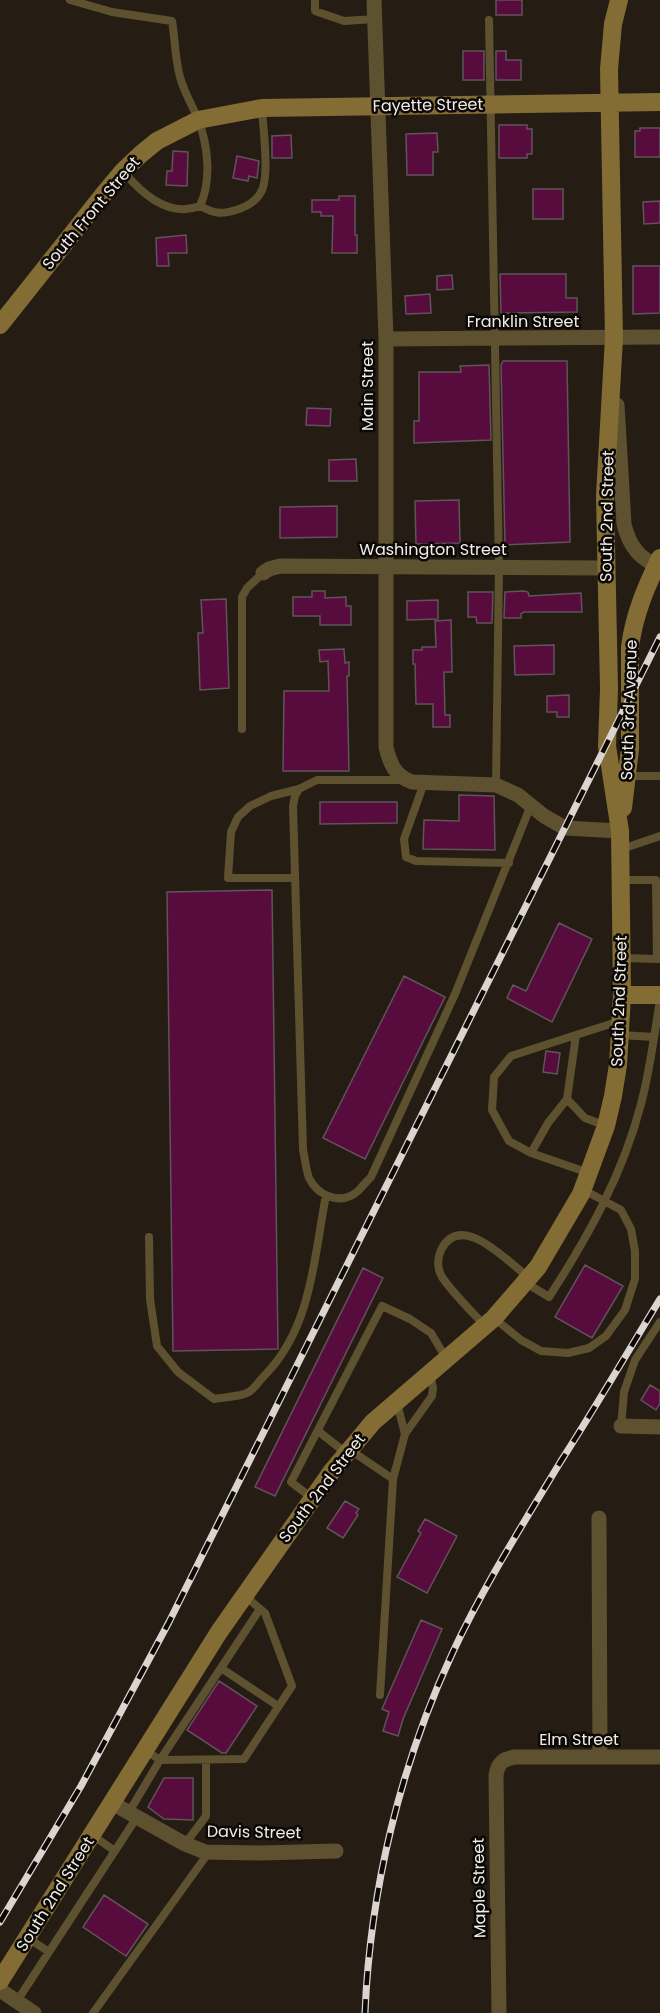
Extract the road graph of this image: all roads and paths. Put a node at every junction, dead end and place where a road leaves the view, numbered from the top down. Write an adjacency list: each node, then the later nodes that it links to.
1 (70, 0): 12 (lane)
2 (315, 0): 5 (lane)
3 (374, 0): 5 (street, Main Street)
4 (619, 0): 7 (main road, South 2nd Street)
5 (375, 20): 10 (street, Main Street)
6 (489, 20): 9 (lane)
7 (609, 101): 8 (main road, Fayette Street); 9 (main road, Fayette Street); 17 (main road, South 2nd Street)
8 (660, 102)
9 (490, 104): 10 (main road, Fayette Street); 19 (lane)
10 (379, 106): 11 (main road, Fayette Street); 18 (street, Main Street)
11 (262, 108): 12 (main road, Fayette Street); 14 (lane)
12 (198, 120): 13 (main road, South Front Street); 14 (lane)
13 (123, 171): 14 (lane); 15 (main road, South Front Street)
14 (200, 206)
15 (0, 325)
16 (660, 337): 17 (street, Franklin Street)
17 (614, 338): 19 (street, Franklin Street); 20 (main road, South 2nd Street)
18 (386, 339): 19 (street, Franklin Street); 22 (street, Main Street)
19 (494, 339): 23 (lane)
20 (613, 360): 21 (street); 24 (main road, South 2nd Street)
21 (659, 563): 28 (main road, South 3rd Avenue)
22 (385, 567): 23 (street, Washington Street); 25 (street, Washington Street); 27 (street, Main Street)
23 (499, 567): 24 (street, Washington Street); 31 (lane)
24 (605, 568): 28 (main road, South 2nd Street)
25 (263, 573): 26 (lane)
26 (242, 729)
27 (399, 775): 30 (street); 32 (lane)
28 (619, 776): 29 (lane); 34 (main road, South 3rd Avenue)
29 (660, 776)
30 (424, 783): 31 (street); 37 (lane)
31 (496, 785): 33 (street)
32 (299, 789): 38 (lane); 38 (lane)
33 (531, 806): 34 (street); 37 (lane)
34 (620, 831): 36 (main road, South 2nd Street)
35 (660, 836): 36 (lane)
36 (620, 849): 39 (main road, South 2nd Street)
37 (509, 863): 53 (lane)
38 (295, 878): 53 (lane)
39 (621, 880): 40 (lane); 41 (main road, South 2nd Street)
40 (658, 880): 42 (lane)
41 (622, 958): 42 (lane); 43 (main road, South 2nd Street)
42 (658, 959)
43 (622, 995): 44 (main road); 46 (main road, South 2nd Street)
44 (660, 995)
45 (660, 1001): 48 (lane)
46 (621, 1028): 47 (lane); 48 (lane); 50 (main road, South 2nd Street)
47 (576, 1035): 49 (lane); 51 (lane)
48 (654, 1037): 54 (lane)
49 (567, 1099): 50 (lane); 51 (lane)
50 (606, 1126): 52 (main road, South 2nd Street)
51 (531, 1153): 52 (lane)
52 (585, 1181): 54 (lane); 56 (main road, South 2nd Street)
53 (326, 1195): 55 (lane)
54 (605, 1201): 56 (lane); 57 (lane)
55 (149, 1237)
56 (527, 1281): 57 (main road, South 2nd Street); 57 (lane)
57 (490, 1322): 59 (main road, South 2nd Street)
58 (660, 1322): 62 (lane)
59 (447, 1360): 60 (main road, South 2nd Street); 64 (lane)
60 (430, 1374): 61 (main road, South 2nd Street); 65 (lane)
61 (397, 1401): 65 (lane); 66 (main road, South 2nd Street)
62 (621, 1426): 63 (street)
63 (660, 1427)
64 (318, 1431): 66 (lane); 68 (lane)
65 (405, 1434): 67 (lane)
66 (347, 1451): 67 (lane); 68 (main road, South 2nd Street)
67 (393, 1479): 73 (lane)
68 (312, 1498): 70 (main road, South 2nd Street)
69 (599, 1518): 78 (street)
70 (244, 1595): 71 (lane); 74 (main road, South 2nd Street)
71 (260, 1609): 72 (lane); 75 (lane)
72 (221, 1668): 74 (lane); 75 (lane)
73 (380, 1695)
74 (186, 1704): 76 (main road, South 2nd Street)
75 (278, 1706): 79 (lane)
76 (152, 1755): 79 (lane); 81 (main road, South 2nd Street); 82 (lane)
77 (660, 1756): 78 (street, Elm Street)
78 (600, 1757): 80 (street, Elm Street)
79 (206, 1760): 84 (lane)
80 (500, 1764): 95 (street, Maple Street)
81 (112, 1803): 82 (street, Davis Street); 83 (main road, South 2nd Street)
82 (133, 1815): 84 (street, Davis Street); 85 (lane)
83 (92, 1835): 85 (lane); 88 (main road, South 2nd Street)
84 (185, 1844): 87 (street, Davis Street)
85 (115, 1851): 89 (lane)
86 (336, 1851): 87 (street, Davis Street)
87 (208, 1852): 94 (lane)
88 (28, 1938): 89 (lane); 90 (main road, South 2nd Street)
89 (50, 1952): 92 (lane)
90 (0, 1982)
91 (0, 1990): 92 (street)
92 (17, 2001): 93 (street)
93 (34, 2013)
94 (93, 2013)
95 (499, 2013)

